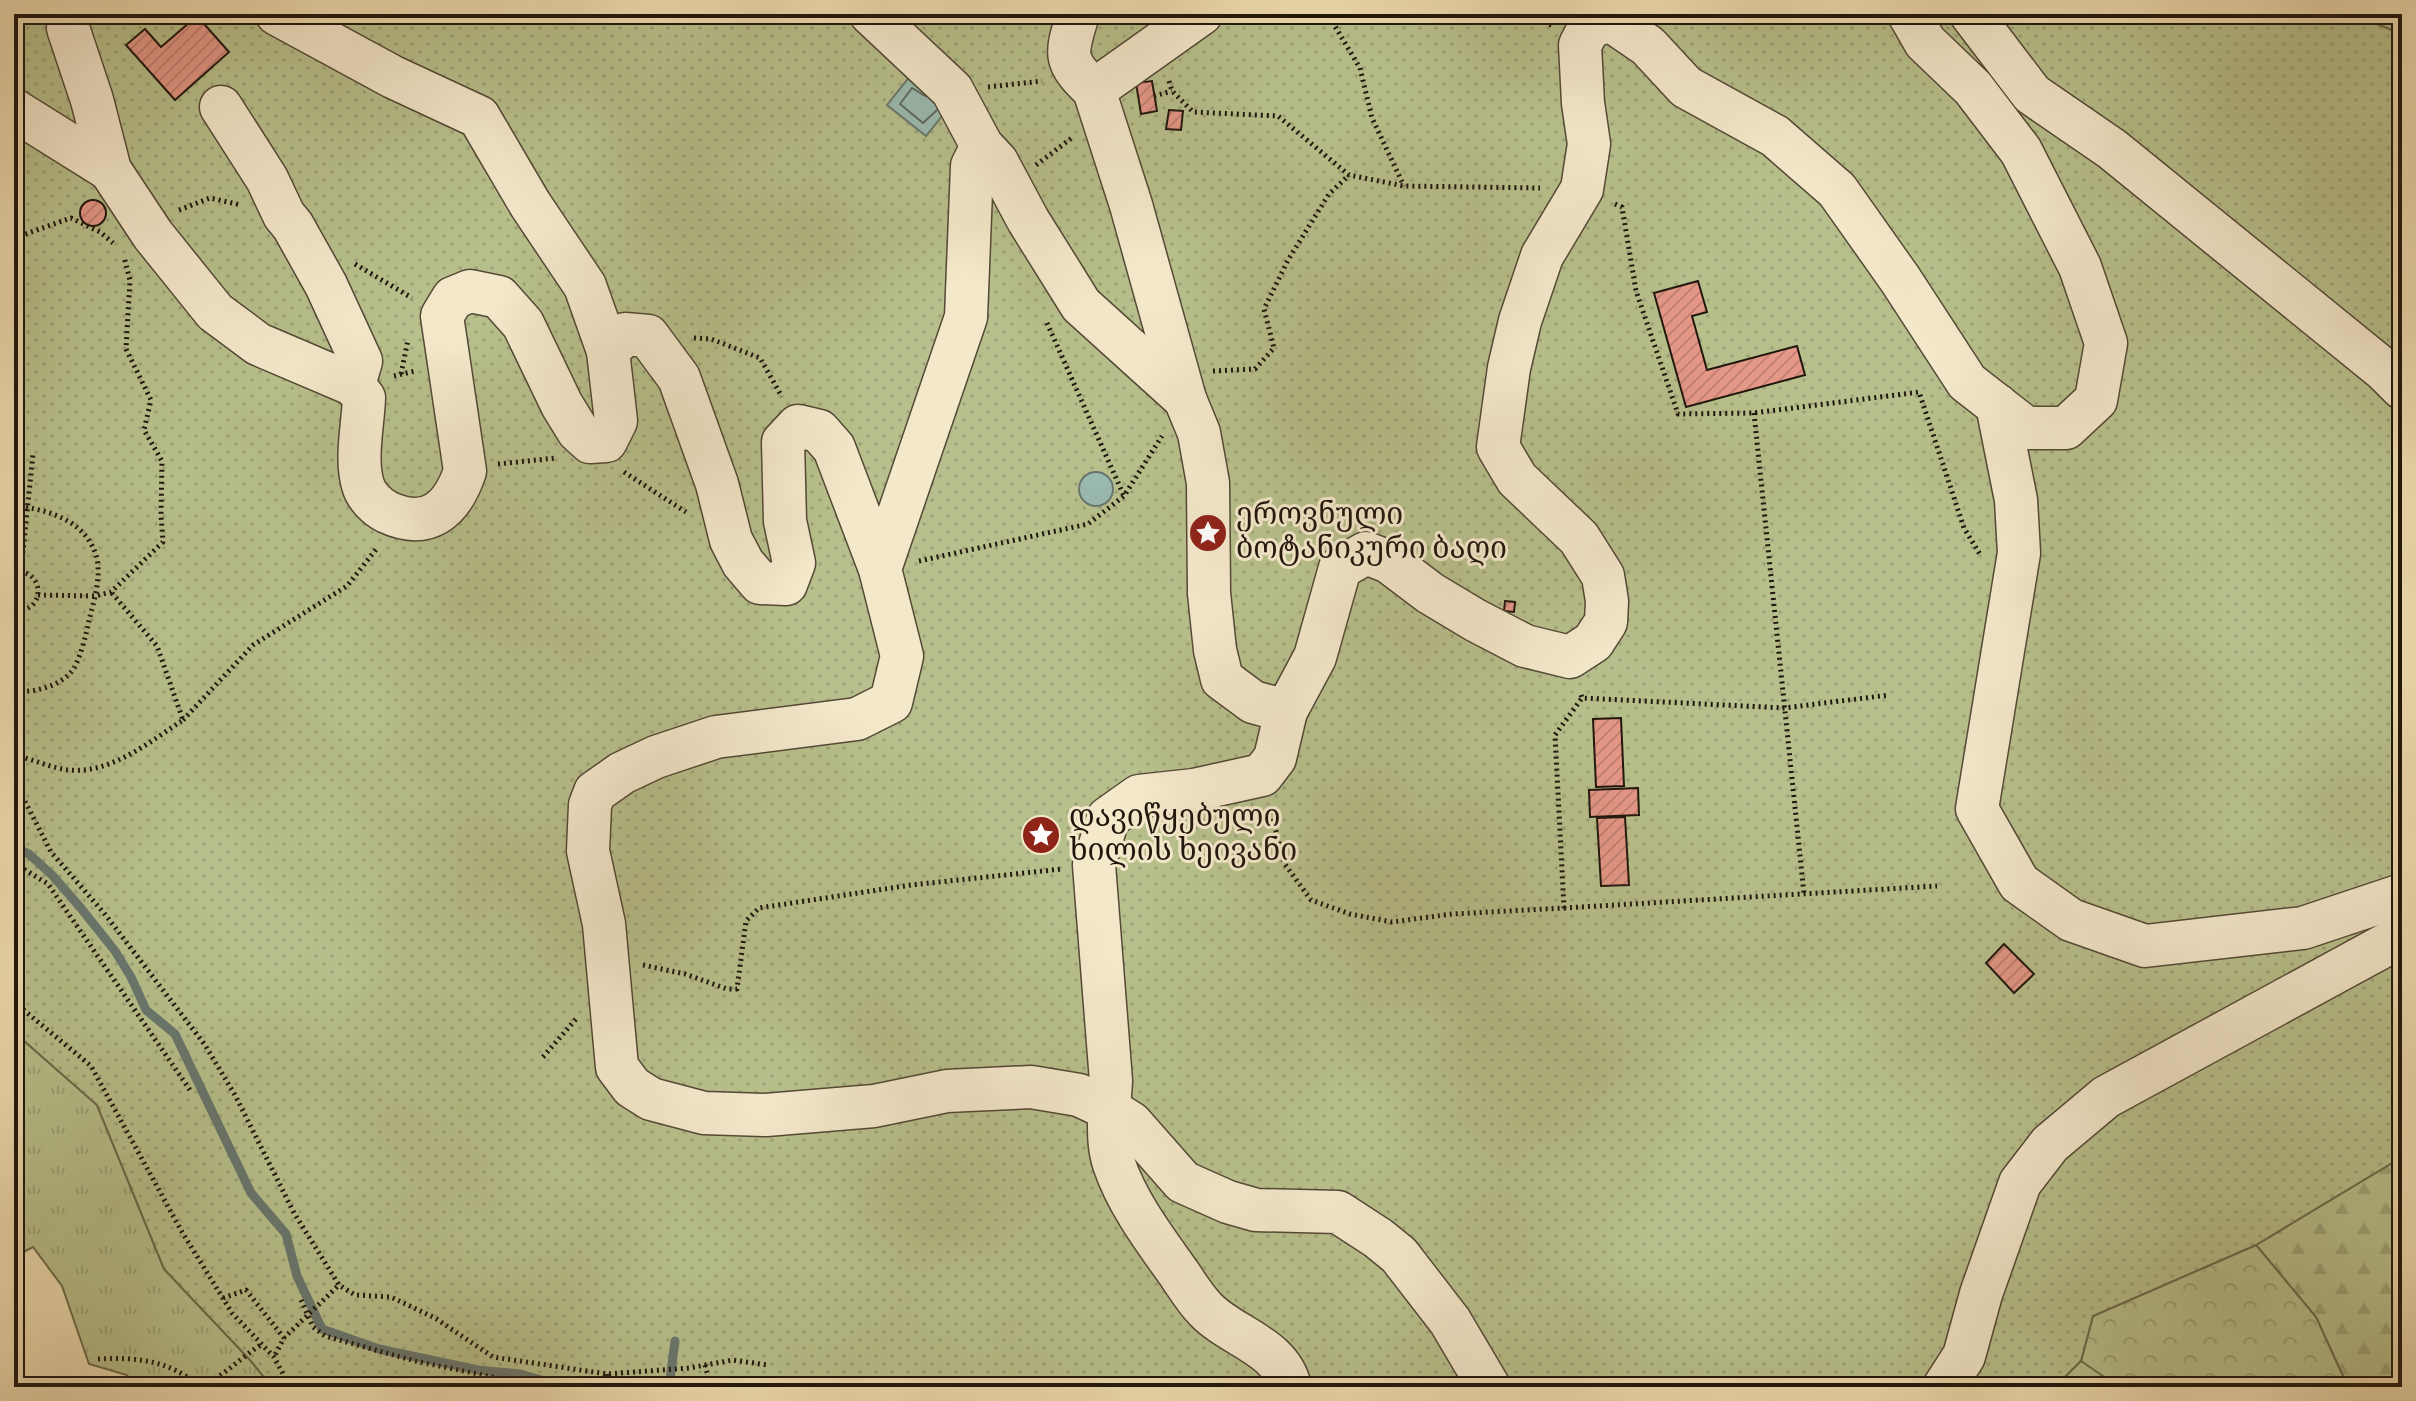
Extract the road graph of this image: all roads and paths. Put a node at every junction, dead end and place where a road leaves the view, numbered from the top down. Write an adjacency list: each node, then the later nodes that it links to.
1 (277, 14): 27 (lane)
2 (871, 14): 10 (lane)
3 (1078, 14): 12 (lane)
4 (1201, 14): 9 (lane)
5 (1323, 14): 20 (path)
6 (1909, 14): 31 (lane)
7 (1971, 14): 29 (lane)
8 (68, 28): 17 (lane)
9 (1158, 45): 11 (path); 12 (lane)
10 (952, 90): 12 (path); 16 (lane)
11 (1172, 91): 13 (path); 18 (path)
12 (1090, 92): 19 (path); 30 (lane)
13 (1154, 96)
14 (221, 107): 22 (lane)
15 (14, 110): 17 (lane)
16 (982, 146): 19 (lane); 43 (lane)
17 (110, 170): 23 (lane)
18 (1349, 175): 20 (path); 30 (path)
19 (1009, 185): 30 (lane)
20 (1404, 186): 21 (path)
21 (1582, 189): 31 (lane); 32 (path); 51 (lane)
22 (284, 215): 23 (path); 28 (lane)
23 (153, 235): 28 (lane)
24 (14, 238): 45 (path)
25 (1041, 309): 38 (path)
26 (681, 337): 33 (path)
27 (608, 351): 37 (lane); 42 (lane)
28 (354, 385): 41 (lane)
29 (2402, 388)
30 (1185, 399): 38 (path); 56 (lane)
31 (1997, 405): 48 (lane)
32 (1754, 413): 48 (path); 55 (path)
33 (798, 426): 42 (lane); 43 (lane)
34 (33, 454): 40 (path)
35 (565, 460): 37 (path)
36 (618, 469): 42 (path)
37 (465, 471): 41 (lane)
38 (1124, 496): 43 (path)
39 (14, 506): 40 (path)
40 (30, 507): 44 (path); 47 (path)
41 (402, 519): 57 (path)
42 (731, 540)
43 (880, 569): 71 (lane)
44 (18, 571): 46 (path)
45 (111, 592): 47 (path); 57 (path)
46 (38, 595): 47 (path); 49 (path)
47 (95, 596): 52 (path)
48 (2011, 605): 65 (lane)
49 (15, 612): 50 (path)
50 (14, 628)
51 (1570, 657): 54 (path); 56 (lane)
52 (14, 691)
53 (1889, 695): 55 (path)
54 (1582, 698): 55 (path); 66 (path)
55 (1785, 708): 64 (path)
56 (1286, 711): 59 (lane)
57 (183, 720): 58 (path)
58 (14, 755)
59 (1262, 775): 62 (lane); 66 (path)
60 (14, 780): 72 (path)
61 (14, 863): 70 (path)
62 (1094, 865): 68 (path); 71 (lane)
63 (1937, 886): 64 (path)
64 (1804, 894): 66 (path)
65 (2402, 895)
66 (1564, 908)
67 (2402, 936): 90 (lane)
68 (635, 963)
69 (14, 1002): 73 (path)
70 (192, 1093)
71 (1109, 1109): 88 (lane); 89 (lane)
72 (339, 1285): 75 (path, bridge); 81 (path)
73 (223, 1298): 75 (path); 76 (path)
74 (301, 1300): 82 (path)
75 (286, 1336): 77 (path)
76 (262, 1344): 77 (path); 83 (path)
77 (274, 1357): 84 (path)
78 (98, 1359): 83 (path)
79 (705, 1365): 80 (path); 81 (path); 87 (path)
80 (767, 1365)
81 (607, 1374): 86 (path)
82 (528, 1385): 85 (path)
83 (200, 1387)
84 (290, 1387)
85 (541, 1387)
86 (608, 1387)
87 (711, 1387)
88 (1290, 1387)
89 (1489, 1387)
90 (1944, 1387)

